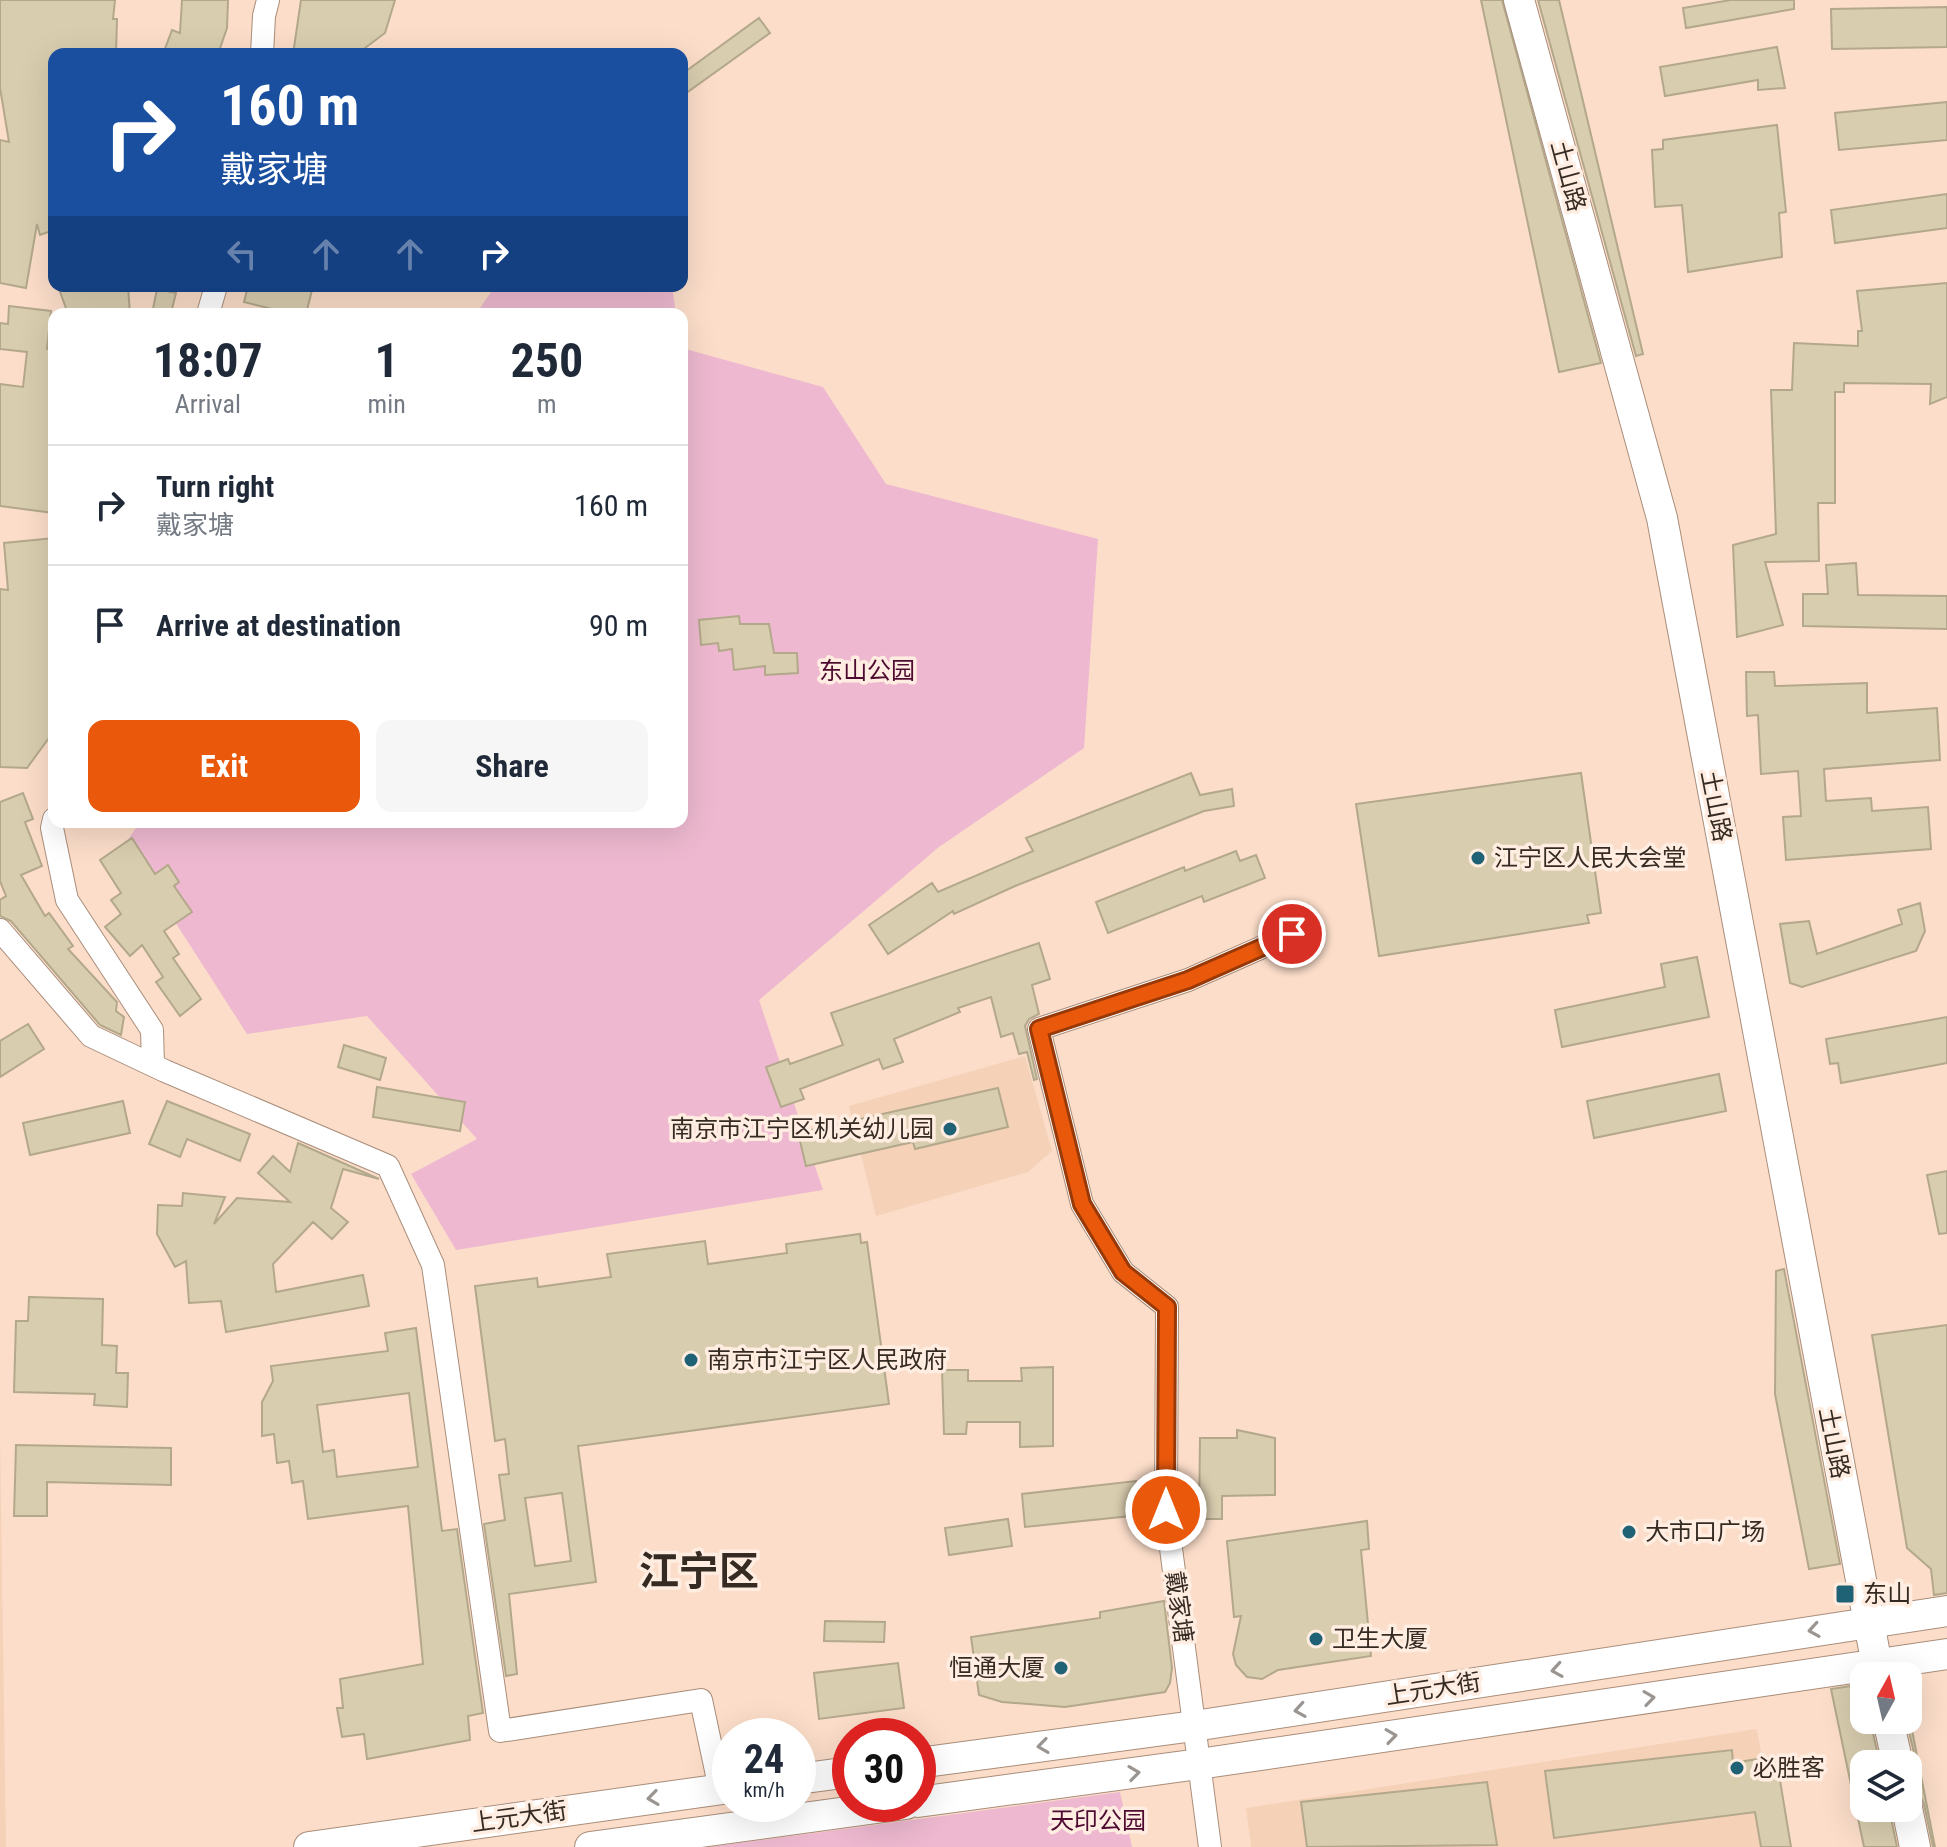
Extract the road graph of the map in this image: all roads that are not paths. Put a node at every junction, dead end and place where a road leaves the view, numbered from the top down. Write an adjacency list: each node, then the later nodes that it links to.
1 (268, 0): 3 (street)
2 (1519, 0): 9 (main road, 土山路)
3 (262, 48)
4 (52, 828): 7 (street)
5 (0, 930): 7 (street)
6 (1292, 934): 14 (street, 戴家塘)
7 (153, 1065): 15 (street)
8 (1947, 1611): 9 (main road, 上元大街)
9 (1868, 1622): 11 (main road, 土山路); 14 (main road, 上元大街, one-way to 14)
10 (1947, 1654): 12 (main road, 上元大街)
11 (1876, 1662)
12 (1912, 1662)
13 (1850, 1674): 17 (main road, 上元大街, one-way to 13)
14 (1194, 1726): 16 (main road, 上元大街, one-way to 16); 17 (street)
15 (712, 1740)
16 (936, 1761)
17 (1199, 1764): 19 (main road, 上元大街, one-way to 17); 24 (street)
18 (712, 1790): 22 (main road, 上元大街, one-way to 22)
19 (936, 1800)
20 (832, 1814): 23 (main road, 上元大街)
21 (1910, 1822): 25 (main road)
22 (317, 1846)
23 (590, 1847)
24 (1210, 1847)
25 (1915, 1847)

